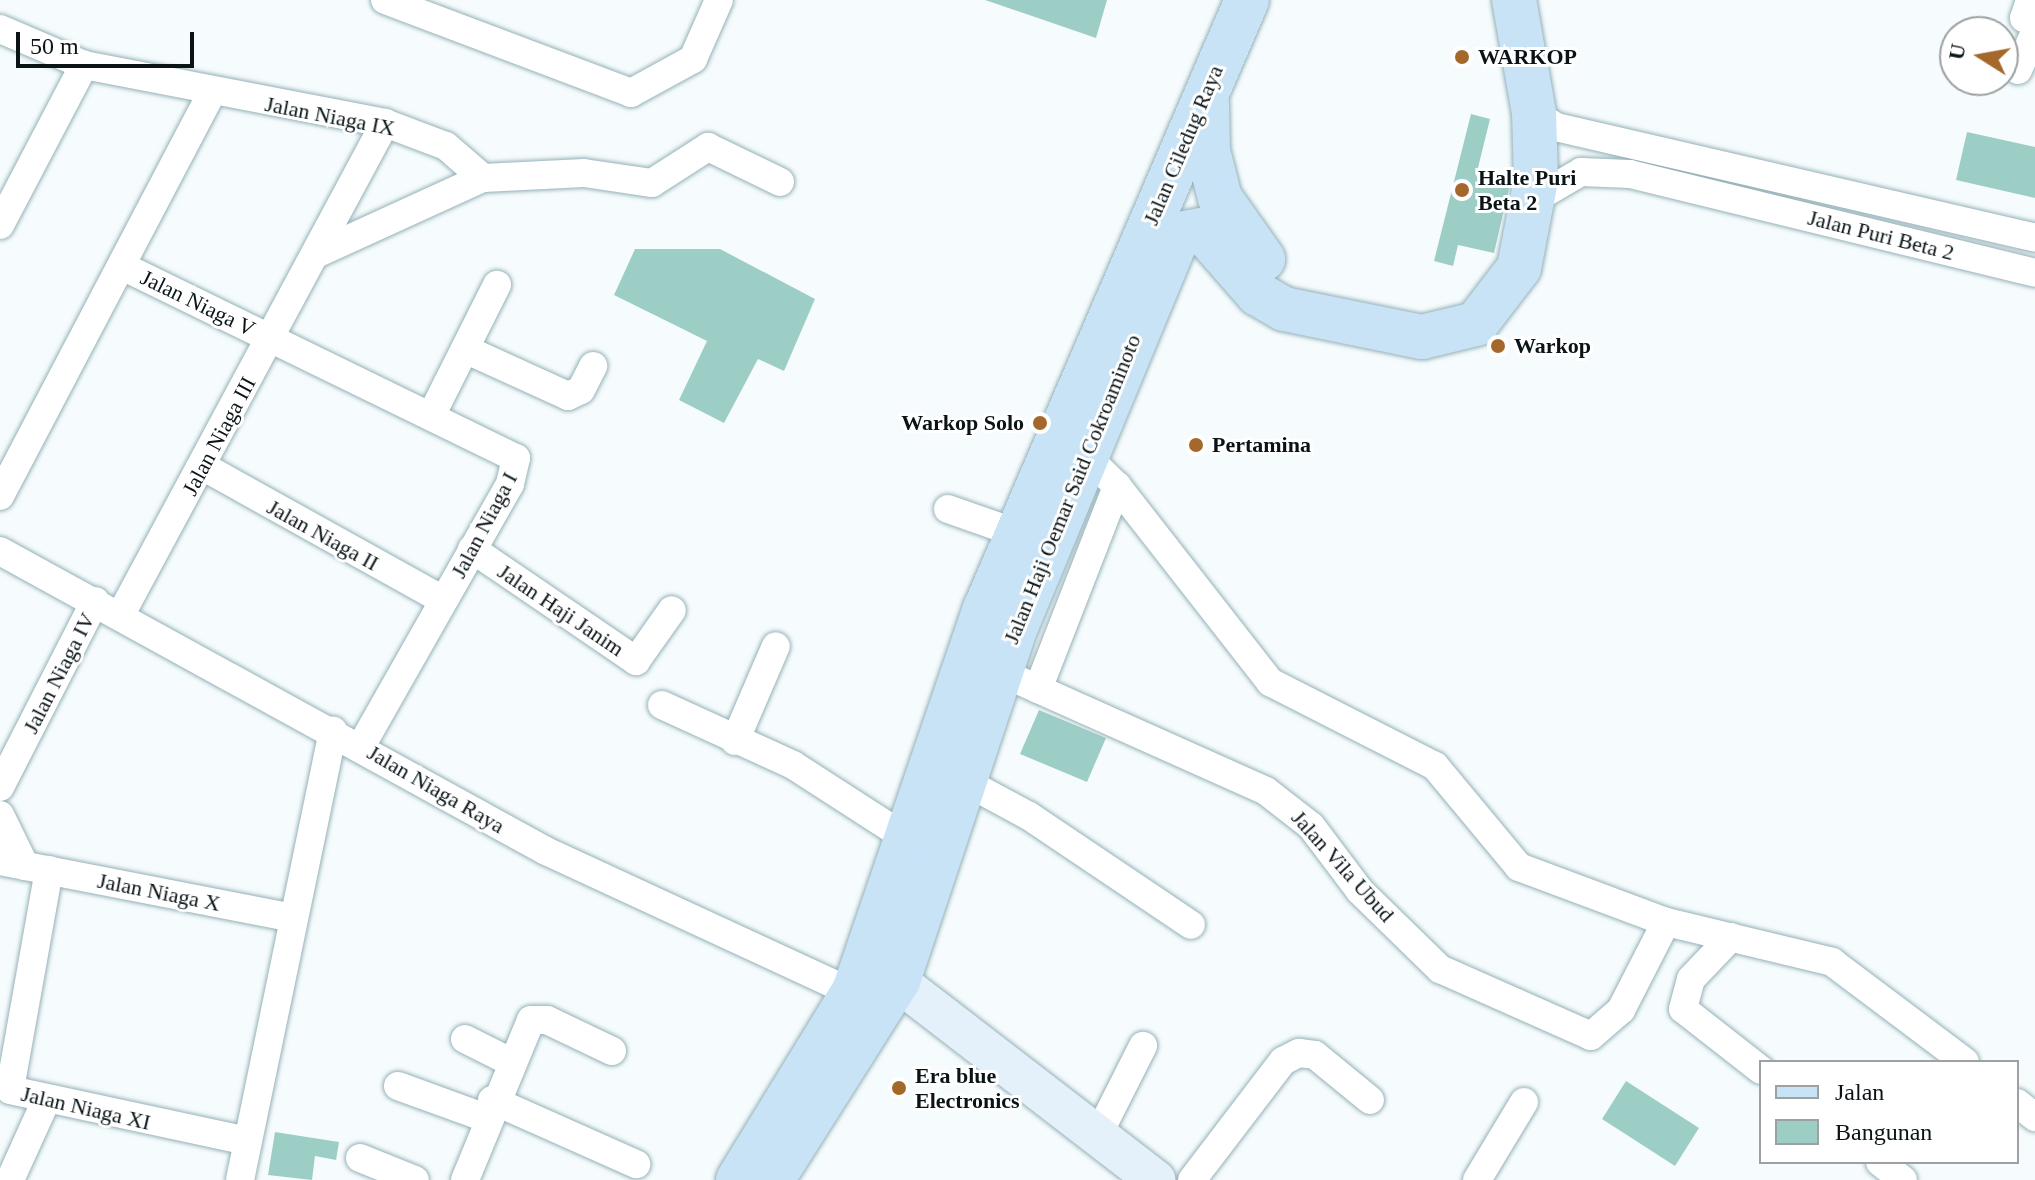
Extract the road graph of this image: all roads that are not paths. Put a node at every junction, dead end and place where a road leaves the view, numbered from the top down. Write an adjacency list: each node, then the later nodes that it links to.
1 (719, 0): 5 (street)
2 (1247, 0): 11 (main road, Jalan Ciledug Raya)
3 (1514, 0): 13 (main road)
4 (2030, 0): 6 (street)
5 (400, 2)
6 (2035, 23)
7 (0, 29): 9 (street, Jalan Niaga IX)
8 (2035, 32): 10 (street)
9 (84, 65): 12 (street, Jalan Niaga IX); 22 (street)
10 (2019, 68)
11 (1211, 81): 24 (main road, Jalan Ciledug Raya); 32 (main road)
12 (211, 94): 14 (street, Jalan Niaga IX); 28 (street)
13 (1534, 113): 15 (street, Jalan Puri Beta 2); 21 (main road)
14 (385, 123): 18 (street, Jalan Niaga IX); 26 (street, Jalan Niaga III)
15 (1634, 142): 16 (street, Jalan Puri Beta 2); 17 (street)
16 (1731, 165): 20 (street); 23 (street, Jalan Puri Beta 2)
17 (1630, 174): 20 (street, Jalan Puri Beta 2); 21 (street, Jalan Puri Beta 2)
18 (483, 178): 19 (street); 26 (street)
19 (780, 182)
20 (1728, 198): 27 (street, Jalan Puri Beta 2)
21 (1533, 200): 32 (main road)
22 (0, 225)
23 (2002, 230): 25 (street, Jalan Puri Beta 2); 27 (street)
24 (1162, 231): 31 (main road, Jalan Ciledug Raya); 32 (main road)
25 (2035, 238)
26 (316, 254): 33 (street, Jalan Niaga III)
27 (1995, 263): 29 (street, Jalan Puri Beta 2)
28 (126, 268): 33 (street, Jalan Niaga V); 40 (street)
29 (2035, 273)
30 (497, 285): 34 (street)
31 (1134, 295): 37 (main road, Jalan Haji Oemar Said Cokroaminoto)
32 (1355, 326)
33 (270, 338): 36 (street, Jalan Niaga I); 38 (street, Jalan Niaga III)
34 (467, 350): 35 (street); 36 (street)
35 (593, 366)
36 (431, 416): 43 (street, Jalan Niaga I)
37 (1072, 442): 39 (street); 42 (main road, Jalan Haji Oemar Said Cokroaminoto); 50 (main road, Jalan Haji Oemar Said Cokroaminoto)
38 (204, 467): 45 (street, Jalan Niaga II); 48 (street, Jalan Niaga III)
39 (1117, 486): 50 (street); 61 (street)
40 (0, 496)
41 (948, 509): 42 (street)
42 (1016, 533): 58 (main road, Jalan Haji Oemar Said Cokroaminoto)
43 (472, 549): 45 (street, Jalan Niaga I); 47 (street, Jalan Haji Janim)
44 (0, 551): 46 (street, Jalan Niaga Raya)
45 (443, 600): 54 (street, Jalan Niaga I)
46 (95, 601): 48 (street, Jalan Niaga Raya); 56 (street, Jalan Niaga IV)
47 (672, 610)
48 (120, 616): 52 (street, Jalan Niaga Raya)
49 (776, 646): 53 (street)
50 (1019, 681): 55 (main road, Jalan Haji Oemar Said Cokroaminoto); 61 (street, Jalan Vila Ubud)
51 (662, 705): 53 (street)
52 (333, 731): 54 (street, Jalan Niaga Raya); 60 (street)
53 (735, 741): 58 (street)
54 (361, 746): 64 (street, Jalan Niaga Raya)
55 (964, 781): 62 (street); 64 (main road, Jalan Haji Oemar Said Cokroaminoto)
56 (0, 787)
57 (0, 815): 59 (street)
58 (908, 839): 64 (main road, Jalan Haji Oemar Said Cokroaminoto)
59 (25, 866): 60 (street, Jalan Niaga X); 65 (street, Jalan Niaga XI)
60 (293, 918): 80 (street)
61 (1666, 922): 63 (street)
62 (1191, 925)
63 (1731, 937): 69 (street); 71 (street)
64 (875, 984): 79 (main road); 88 (main road, Jalan Haji Oemar Said Cokroaminoto); 89 (main road, Jalan Haji Oemar Said Cokroaminoto)
65 (11, 1003): 75 (street, Jalan Niaga XI)
66 (465, 1039): 70 (street)
67 (1143, 1046): 79 (street)
68 (612, 1051): 70 (street)
69 (1962, 1060)
70 (509, 1061): 77 (street)
71 (1759, 1068)
72 (398, 1086): 77 (street)
73 (1370, 1100): 91 (street)
74 (1524, 1102): 92 (street)
75 (45, 1103): 80 (street, Jalan Niaga XI); 84 (street)
76 (2019, 1105): 78 (street)
77 (489, 1109): 82 (street); 87 (street)
78 (2035, 1117)
79 (1098, 1135): 90 (main road)
80 (248, 1141): 85 (street)
81 (360, 1158): 86 (street)
82 (636, 1164)
83 (1883, 1164): 93 (street)
84 (10, 1180)
85 (240, 1180)
86 (415, 1180)
87 (465, 1180)
88 (738, 1180)
89 (772, 1180)
90 (1155, 1180)
91 (1192, 1180)
92 (1477, 1180)
93 (1903, 1180)

